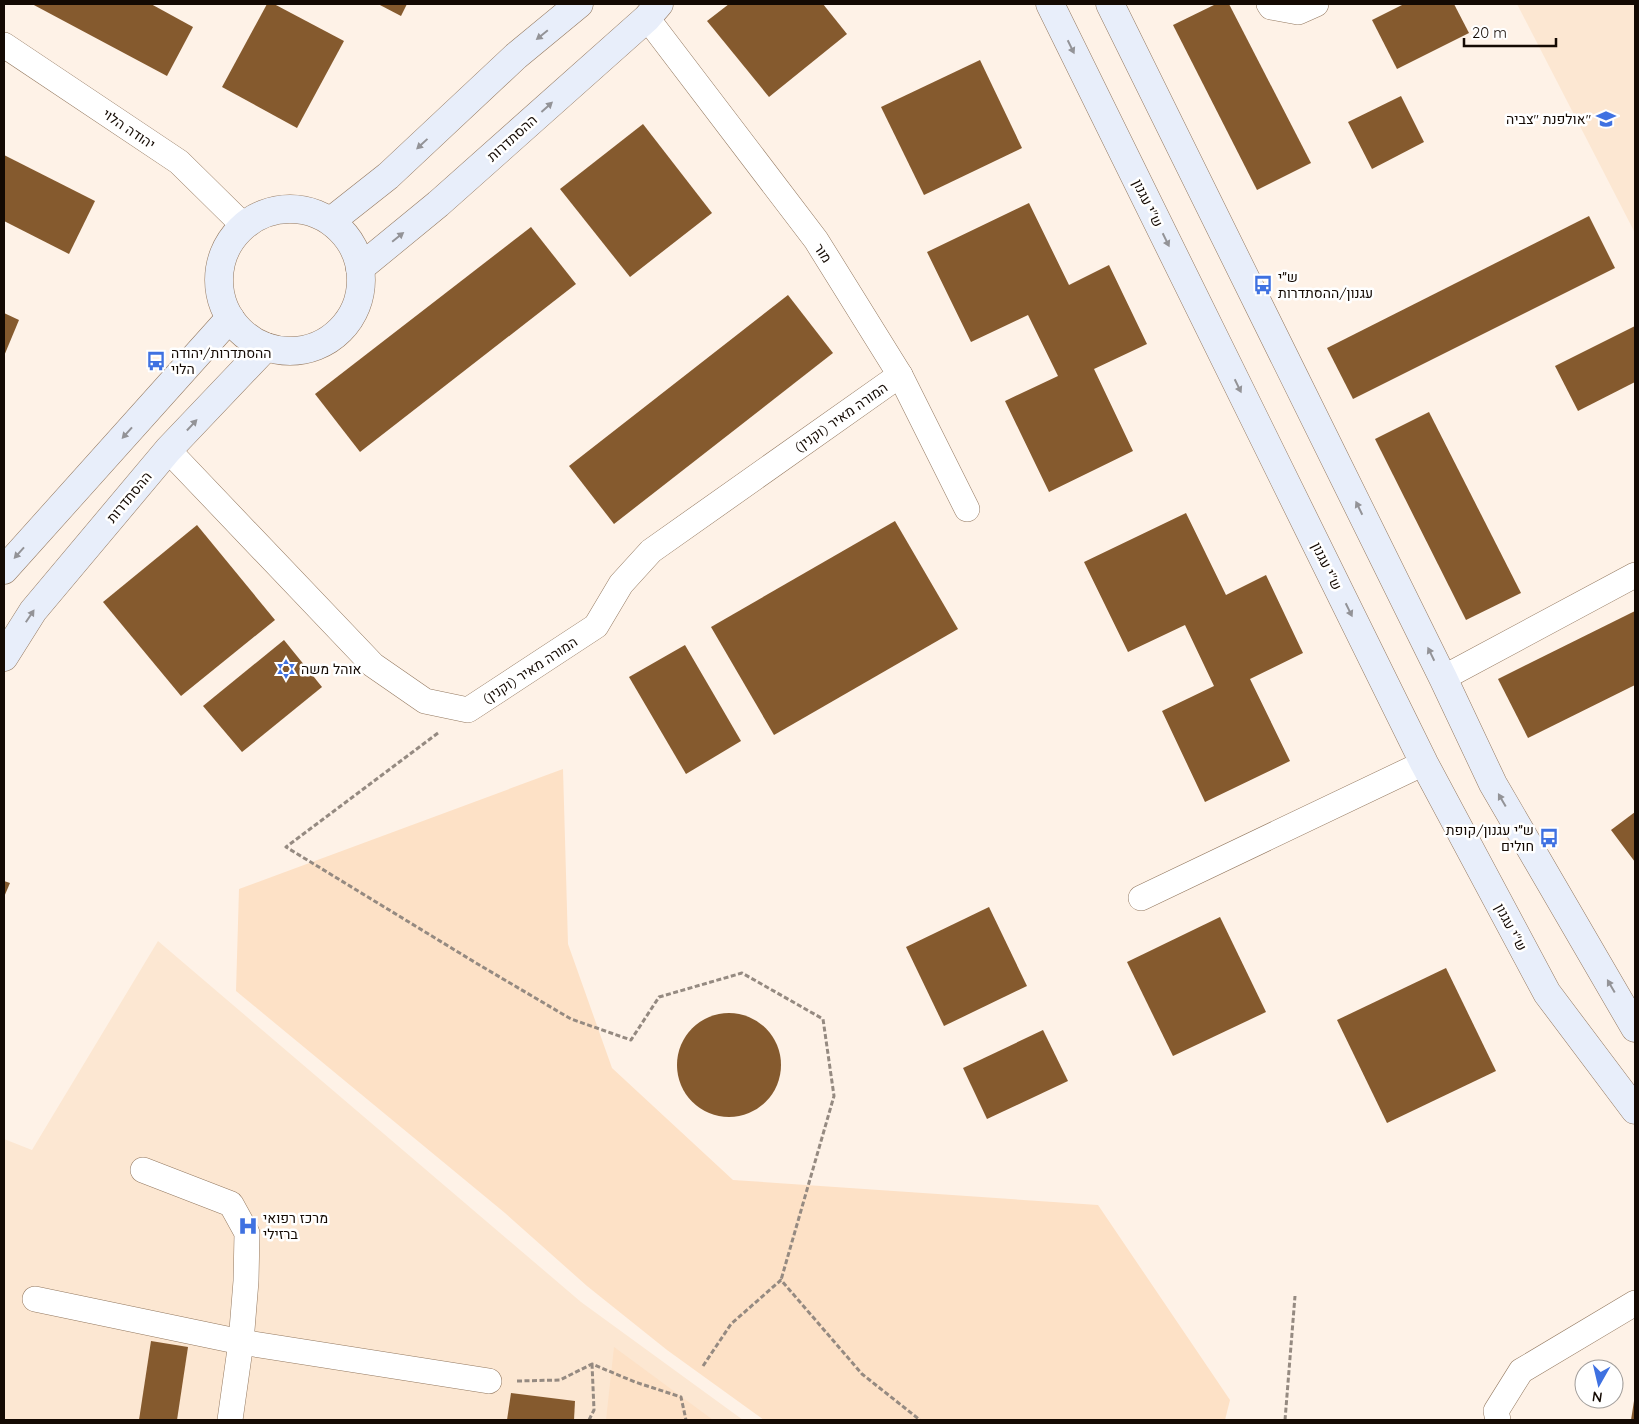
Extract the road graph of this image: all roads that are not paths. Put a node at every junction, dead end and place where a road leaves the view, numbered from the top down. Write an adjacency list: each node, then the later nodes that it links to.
1 (579, 4): 8 (street, one-way to 8)
2 (1050, 4): 20 (street, ש"י עגנון, one-way to 20)
3 (1110, 4): 19 (street, one-way to 3)
4 (1269, 4): 5 (street)
5 (1316, 4)
6 (653, 11): 10 (street, ההסתדרות, one-way to 6); 13 (street, מור)
7 (4, 45): 9 (street, יהודה הלוי)
8 (331, 221): 9 (street); 10 (street)
9 (243, 225): 11 (street)
10 (360, 268): 12 (street)
11 (230, 318): 12 (street); 16 (street, one-way to 16)
12 (266, 346): 14 (street, ההסתדרות, one-way to 12)
13 (900, 375): 14 (street, המורה מאיר (וקנין)); 15 (street, מור)
14 (168, 450): 18 (street, ההסתדרות, one-way to 14)
15 (967, 509)
16 (4, 570)
17 (1635, 575): 19 (street)
18 (4, 657)
19 (1443, 678): 22 (street, one-way to 19)
20 (1424, 763): 21 (street); 23 (street, ש"י עגנון)
21 (1141, 898)
22 (1635, 1028)
23 (1635, 1110)
24 (143, 1170): 27 (street)
25 (34, 1299): 27 (street)
26 (1635, 1303): 30 (street)
27 (241, 1342): 28 (street); 29 (street)
28 (489, 1381)
29 (230, 1420)
30 (1498, 1420)

